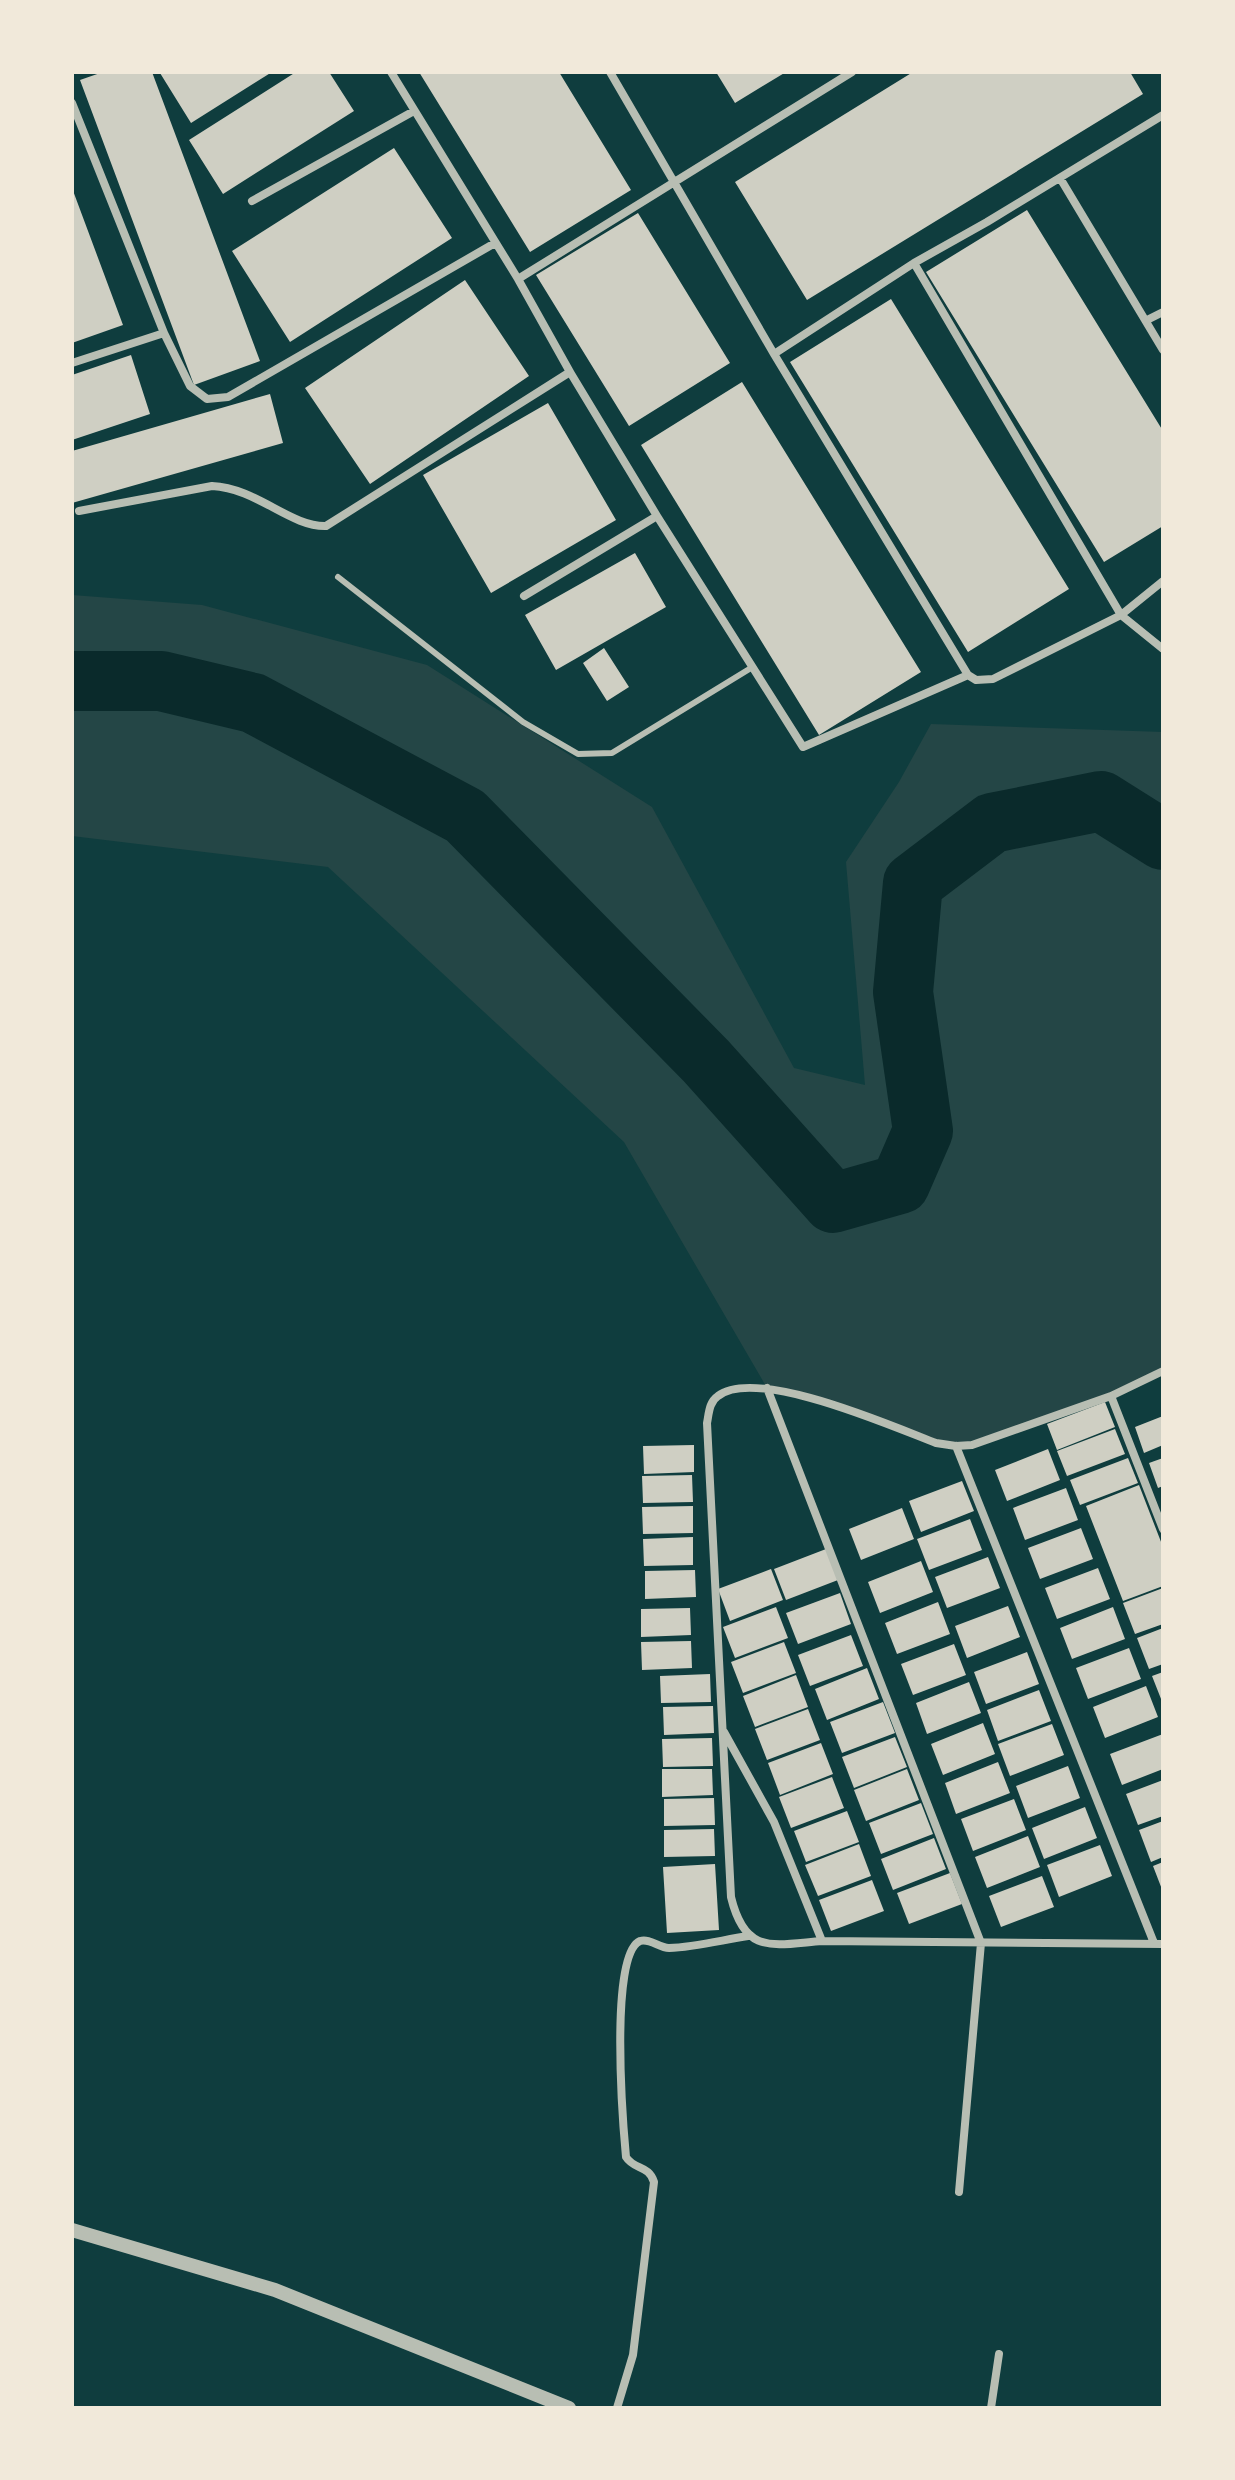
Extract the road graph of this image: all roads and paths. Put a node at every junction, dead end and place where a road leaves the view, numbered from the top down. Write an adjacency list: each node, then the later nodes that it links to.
1 (391, 72): 5 (street)
2 (610, 72): 8 (street)
3 (852, 72): 8 (street)
4 (72, 103): 15 (street)
5 (414, 111): 9 (street); 10 (street)
6 (1163, 115): 7 (street)
7 (1060, 178): 11 (street); 14 (street)
8 (674, 181): 12 (street); 17 (street)
9 (252, 201)
10 (495, 243): 12 (street); 15 (street)
11 (914, 263): 17 (street); 25 (street)
12 (518, 279): 19 (street)
13 (1163, 312): 14 (street)
14 (1147, 320): 16 (street)
15 (164, 333): 18 (street)
16 (1163, 350)
17 (774, 354): 28 (street)
18 (72, 363)
19 (570, 372): 20 (street); 21 (street)
20 (79, 511)
21 (657, 516): 24 (street); 27 (street)
22 (338, 577): 27 (lane)
23 (1163, 581): 25 (street)
24 (524, 596)
25 (1121, 615): 26 (street); 28 (street)
26 (1163, 649)
27 (751, 668): 28 (street)
28 (968, 675)
29 (1163, 1371): 31 (street)
30 (767, 1388): 32 (street); 34 (street); 37 (street)
31 (1111, 1396): 32 (street); 33 (street)
32 (956, 1446): 38 (street)
33 (1163, 1529)
34 (723, 1731): 35 (street); 36 (street)
35 (748, 1936): 36 (street); 43 (street)
36 (822, 1941): 37 (street)
37 (981, 1943): 38 (street); 39 (street)
38 (1158, 1943)
39 (959, 2192)
40 (72, 2230): 42 (street)
41 (999, 2354): 44 (street)
42 (569, 2408)
43 (617, 2408)
44 (991, 2408)

